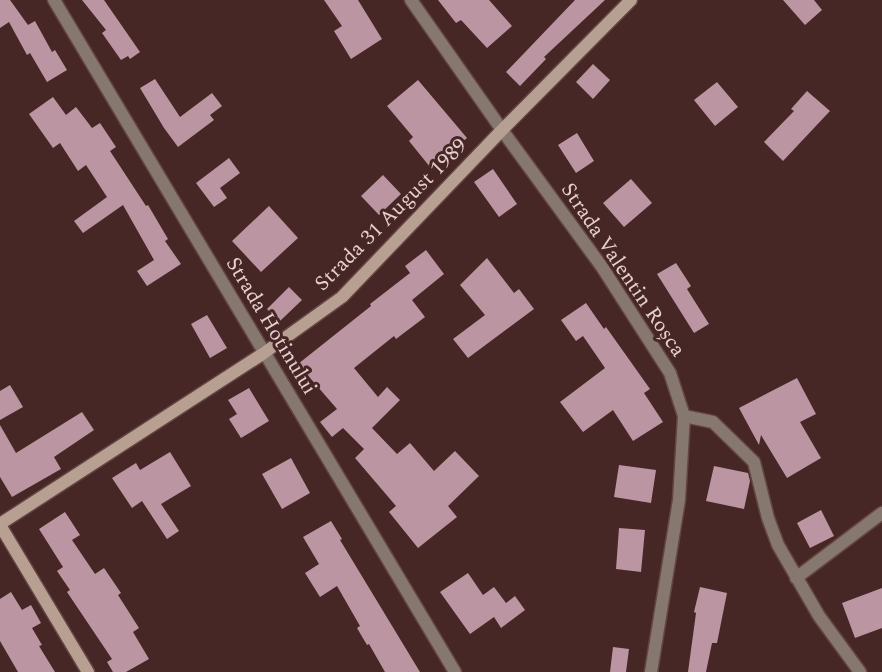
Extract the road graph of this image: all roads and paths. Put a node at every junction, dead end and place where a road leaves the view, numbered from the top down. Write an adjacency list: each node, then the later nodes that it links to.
1 (54, 0): 5 (street, Strada Hotinului)
2 (411, 0): 4 (street, Strada Valentin Roșca)
3 (632, 0): 4 (street, Strada 31 August 1989)
4 (502, 130): 5 (street, Strada 31 August 1989); 6 (street, Strada Valentin Roșca)
5 (264, 353): 8 (street, Strada 31 August 1989); 11 (street, Strada Hotinului)
6 (684, 416): 9 (street); 12 (street, Strada Valentin Roșca)
7 (882, 513): 9 (street)
8 (0, 524): 10 (street)
9 (796, 578): 13 (street)
10 (88, 672)
11 (455, 672)
12 (651, 672)
13 (860, 672)

